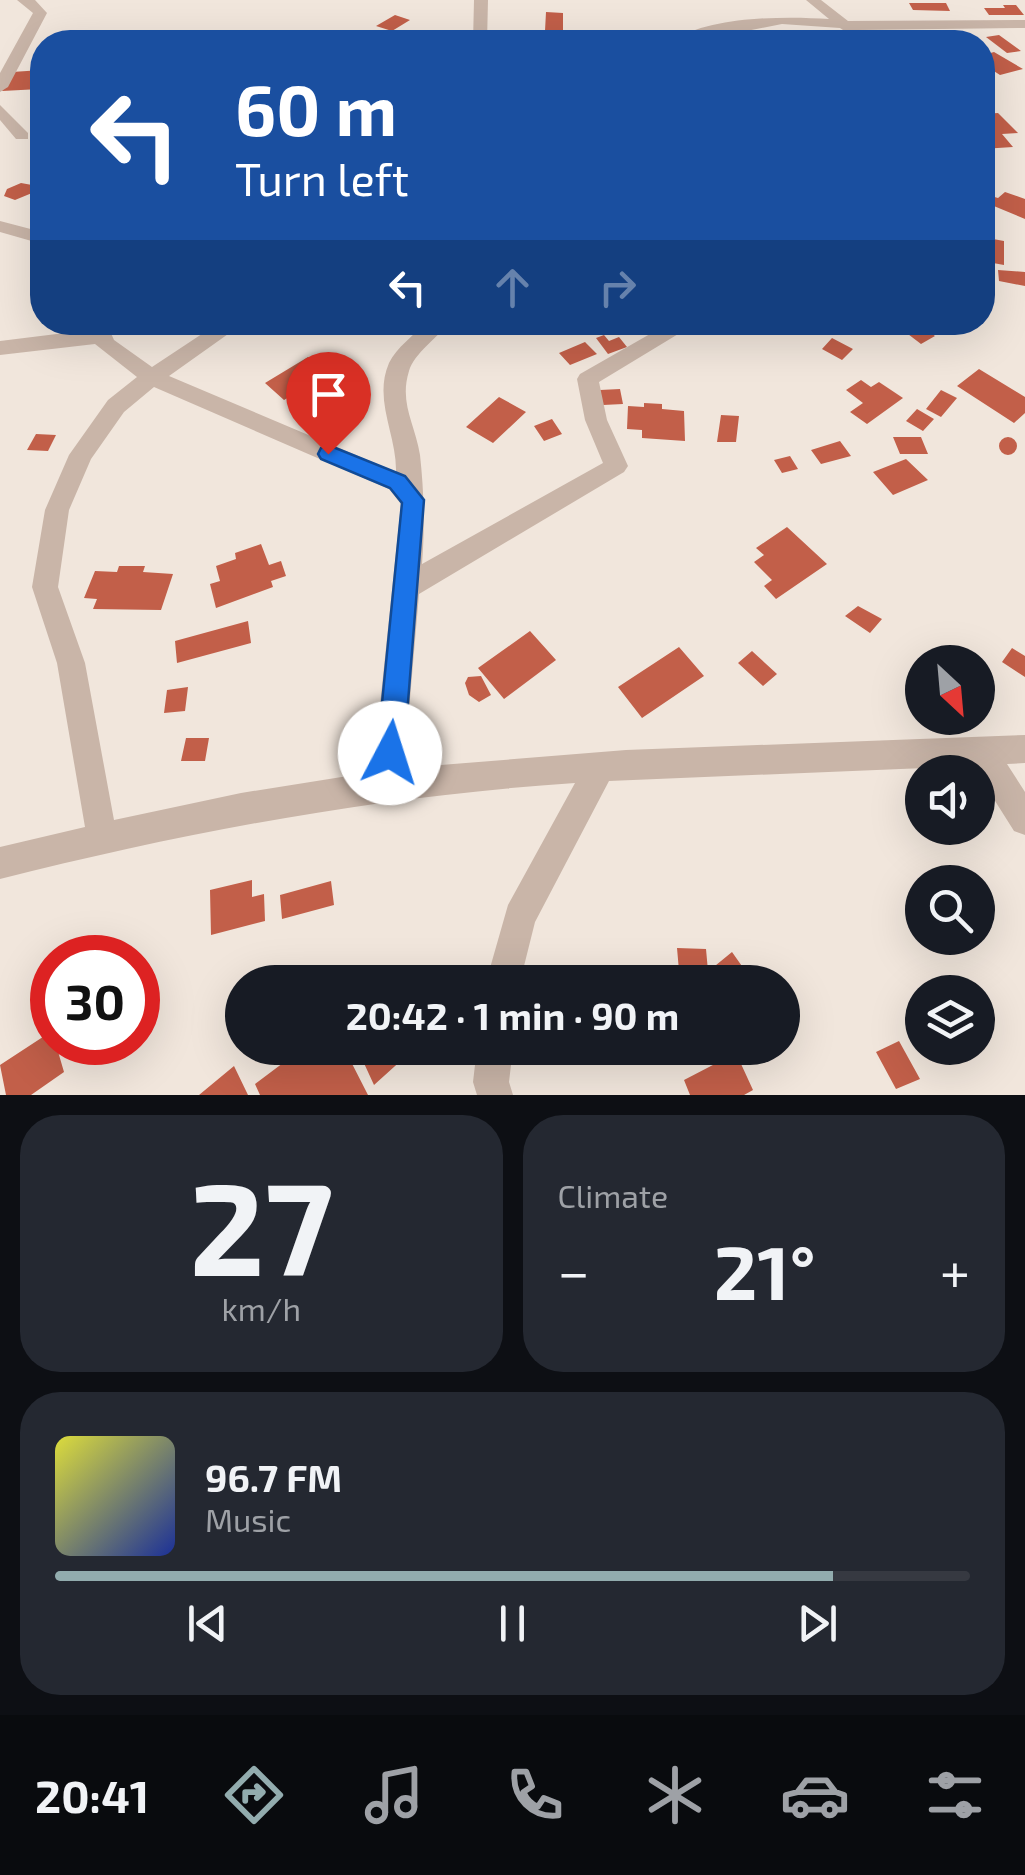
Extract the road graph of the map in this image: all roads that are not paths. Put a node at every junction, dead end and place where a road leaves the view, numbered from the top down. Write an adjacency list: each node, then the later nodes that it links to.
1 (24, 0): 6 (street)
2 (481, 0): 7 (street)
3 (813, 0): 5 (street)
4 (1025, 24): 5 (street)
5 (845, 25): 8 (street); 9 (street)
6 (31, 30)
7 (480, 30)
8 (726, 30)
9 (851, 30)
10 (30, 32): 11 (street)
11 (0, 87)
12 (0, 110): 13 (street)
13 (22, 136)
14 (0, 226): 15 (street)
15 (30, 235)
16 (67, 335): 21 (street)
17 (101, 335): 22 (street)
18 (215, 335): 22 (street)
19 (426, 335): 23 (street)
20 (665, 335): 24 (street)
21 (0, 348)
22 (152, 377): 23 (street); 30 (street)
23 (408, 491): 24 (street)
24 (406, 589): 28 (street)
25 (1025, 749): 26 (street)
26 (981, 751): 27 (street); 29 (street)
27 (600, 767): 28 (street); 32 (street)
28 (387, 786): 30 (street)
29 (1025, 820)
30 (102, 838): 31 (street)
31 (0, 863)
32 (507, 965)

